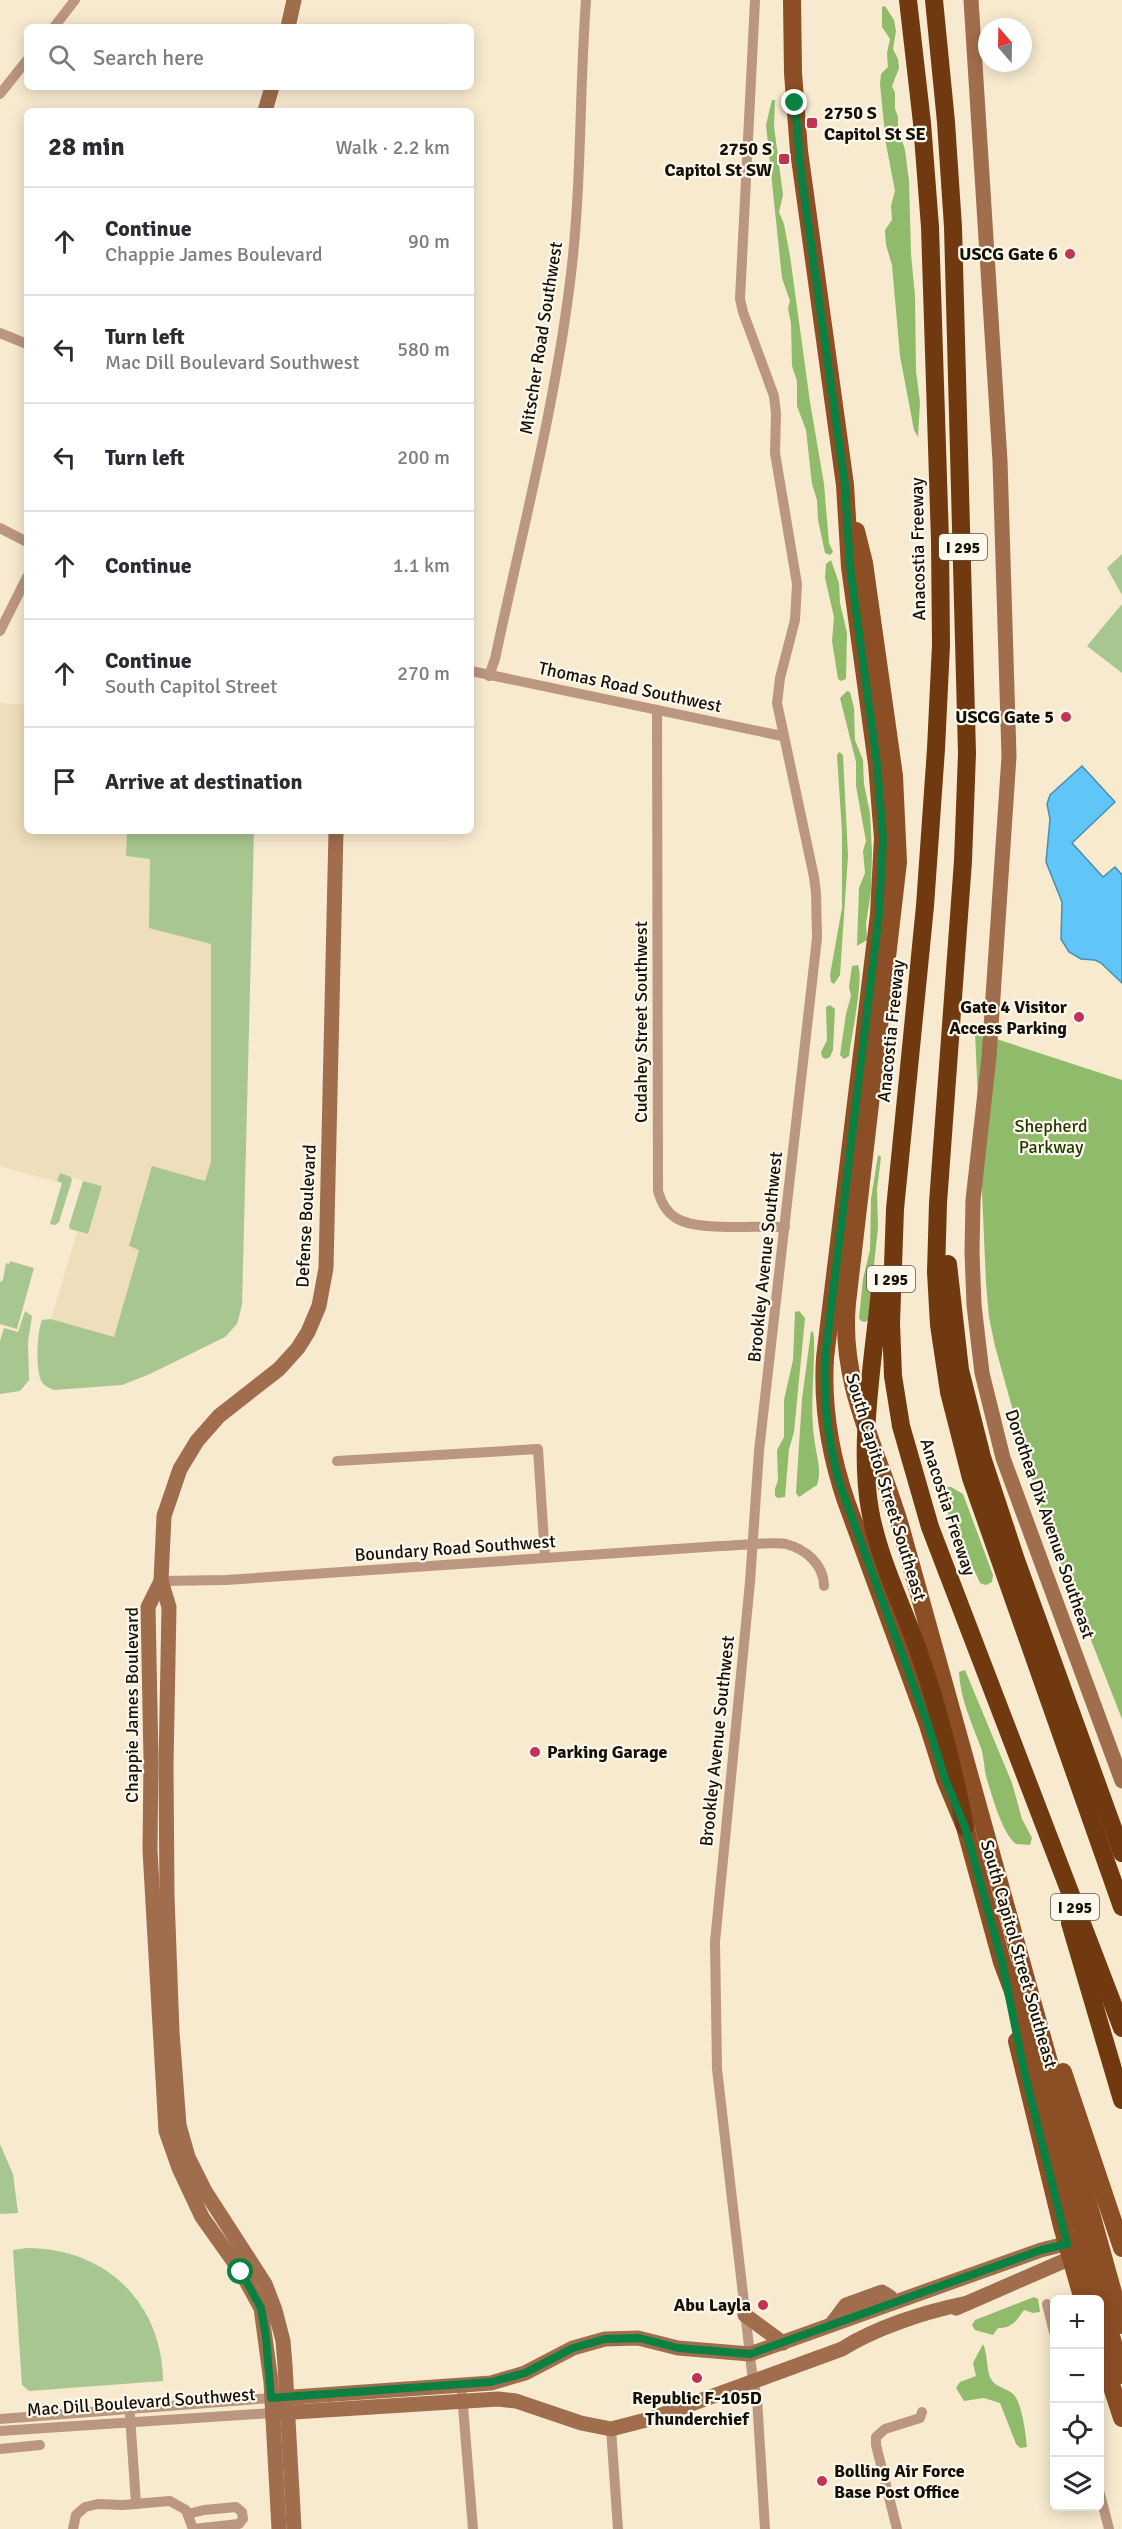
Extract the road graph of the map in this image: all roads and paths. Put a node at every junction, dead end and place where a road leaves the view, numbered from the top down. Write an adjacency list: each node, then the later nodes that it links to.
1 (75, 0): 9 (street)
2 (294, 0): 10 (street)
3 (586, 0): 23 (street, Mitscher Road Southwest)
4 (755, 0): 25 (street, Brookley Avenue Southwest)
5 (792, 0): 17 (main road)
6 (908, 0): 27 (highway, Anacostia Freeway / I 295)
7 (934, 0): 28 (highway, Anacostia Freeway / I 295)
8 (970, 0): 35 (street, Dorothea Dix Avenue Southeast)
9 (56, 24)
10 (289, 24)
11 (24, 64): 13 (street)
12 (271, 90): 14 (street)
13 (0, 94)
14 (266, 108)
15 (0, 333): 16 (street)
16 (24, 343)
17 (845, 485): 37 (main road); 40 (main road, South Capitol Street Southeast)
18 (0, 528): 19 (street)
19 (24, 540)
20 (24, 583): 21 (street)
21 (0, 631)
22 (474, 672): 23 (street, Thomas Road Southwest)
23 (489, 675): 24 (street, Thomas Road Southwest)
24 (657, 710): 25 (street, Thomas Road Southwest); 29 (street, Cudahey Street Southwest)
25 (782, 736): 29 (street, Brookley Avenue Southwest)
26 (336, 834): 33 (street, Defense Boulevard)
27 (927, 855): 36 (highway, Anacostia Freeway / I 295); 37 (highway)
28 (947, 1095): 38 (highway); 39 (highway, Anacostia Freeway / I 295)
29 (785, 1227): 31 (street, Brookley Avenue Southwest)
30 (337, 1461): 32 (street)
31 (752, 1546): 32 (street, Boundary Road Southwest); 34 (street, Boundary Road Southwest); 49 (street, Brookley Avenue Southwest)
32 (545, 1558): 33 (street, Boundary Road Southwest)
33 (161, 1581): 60 (street, Chappie James Boulevard); 61 (street, Chappie James Boulevard)
34 (824, 1586)
35 (1122, 1781)
36 (1029, 1787): 42 (highway, Anacostia Freeway / I 295); 43 (highway)
37 (965, 1827): 41 (main road)
38 (1122, 1853)
39 (1122, 1907)
40 (1013, 1935): 44 (main road); 52 (main road, South Capitol Street Southeast)
41 (1002, 1962): 45 (main road); 56 (main road)
42 (1122, 2028)
43 (1122, 2100)
44 (1116, 2236): 45 (street)
45 (1074, 2249): 46 (street, Mac Dill Boulevard Southwest); 47 (main road); 57 (street, Mac Dill Boulevard Southwest)
46 (960, 2280): 51 (street, Mac Dill Boulevard Southwest); 51 (street, Mac Dill Boulevard Southwest)
47 (1082, 2295)
48 (1047, 2304): 50 (street)
49 (745, 2315): 53 (street); 54 (street, Brookley Avenue Southwest)
50 (1050, 2316)
51 (836, 2320): 53 (street, Mac Dill Boulevard Southwest)
52 (1122, 2325)
53 (783, 2343): 54 (street, Mac Dill Boulevard Southwest)
54 (750, 2354): 57 (street, Brookley Avenue Southwest); 58 (street, Mac Dill Boulevard Southwest)
55 (1104, 2362): 64 (main road)
56 (1122, 2374)
57 (753, 2381): 67 (street, Mac Dill Boulevard Southwest); 80 (street, Brookley Avenue Southwest)
58 (461, 2385): 59 (street); 60 (street, Mac Dill Boulevard Southwest)
59 (462, 2401): 60 (street, Mac Dill Boulevard Southwest); 67 (street, Mac Dill Boulevard Southwest); 78 (street)
60 (288, 2404): 61 (street, Mac Dill Boulevard Southwest); 77 (street, Chappie James Boulevard)
61 (272, 2406): 62 (street, Mac Dill Boulevard Southwest); 66 (street, Mac Dill Boulevard Southwest); 76 (street, Chappie James Boulevard)
62 (130, 2409): 65 (street, Mac Dill Boulevard Southwest); 66 (street)
63 (922, 2412): 81 (street)
64 (1122, 2418)
65 (0, 2419)
66 (130, 2421): 68 (street, Mac Dill Boulevard Southwest); 71 (street)
67 (611, 2429): 79 (street)
68 (0, 2431)
69 (40, 2445): 70 (street)
70 (0, 2449)
71 (136, 2504): 73 (street); 74 (street)
72 (1104, 2510): 82 (street)
73 (188, 2514): 75 (street); 75 (street)
74 (74, 2529)
75 (193, 2529)
76 (279, 2529)
77 (294, 2529)
78 (473, 2529)
79 (618, 2529)
80 (765, 2529)
81 (897, 2529)
82 (1109, 2529)

